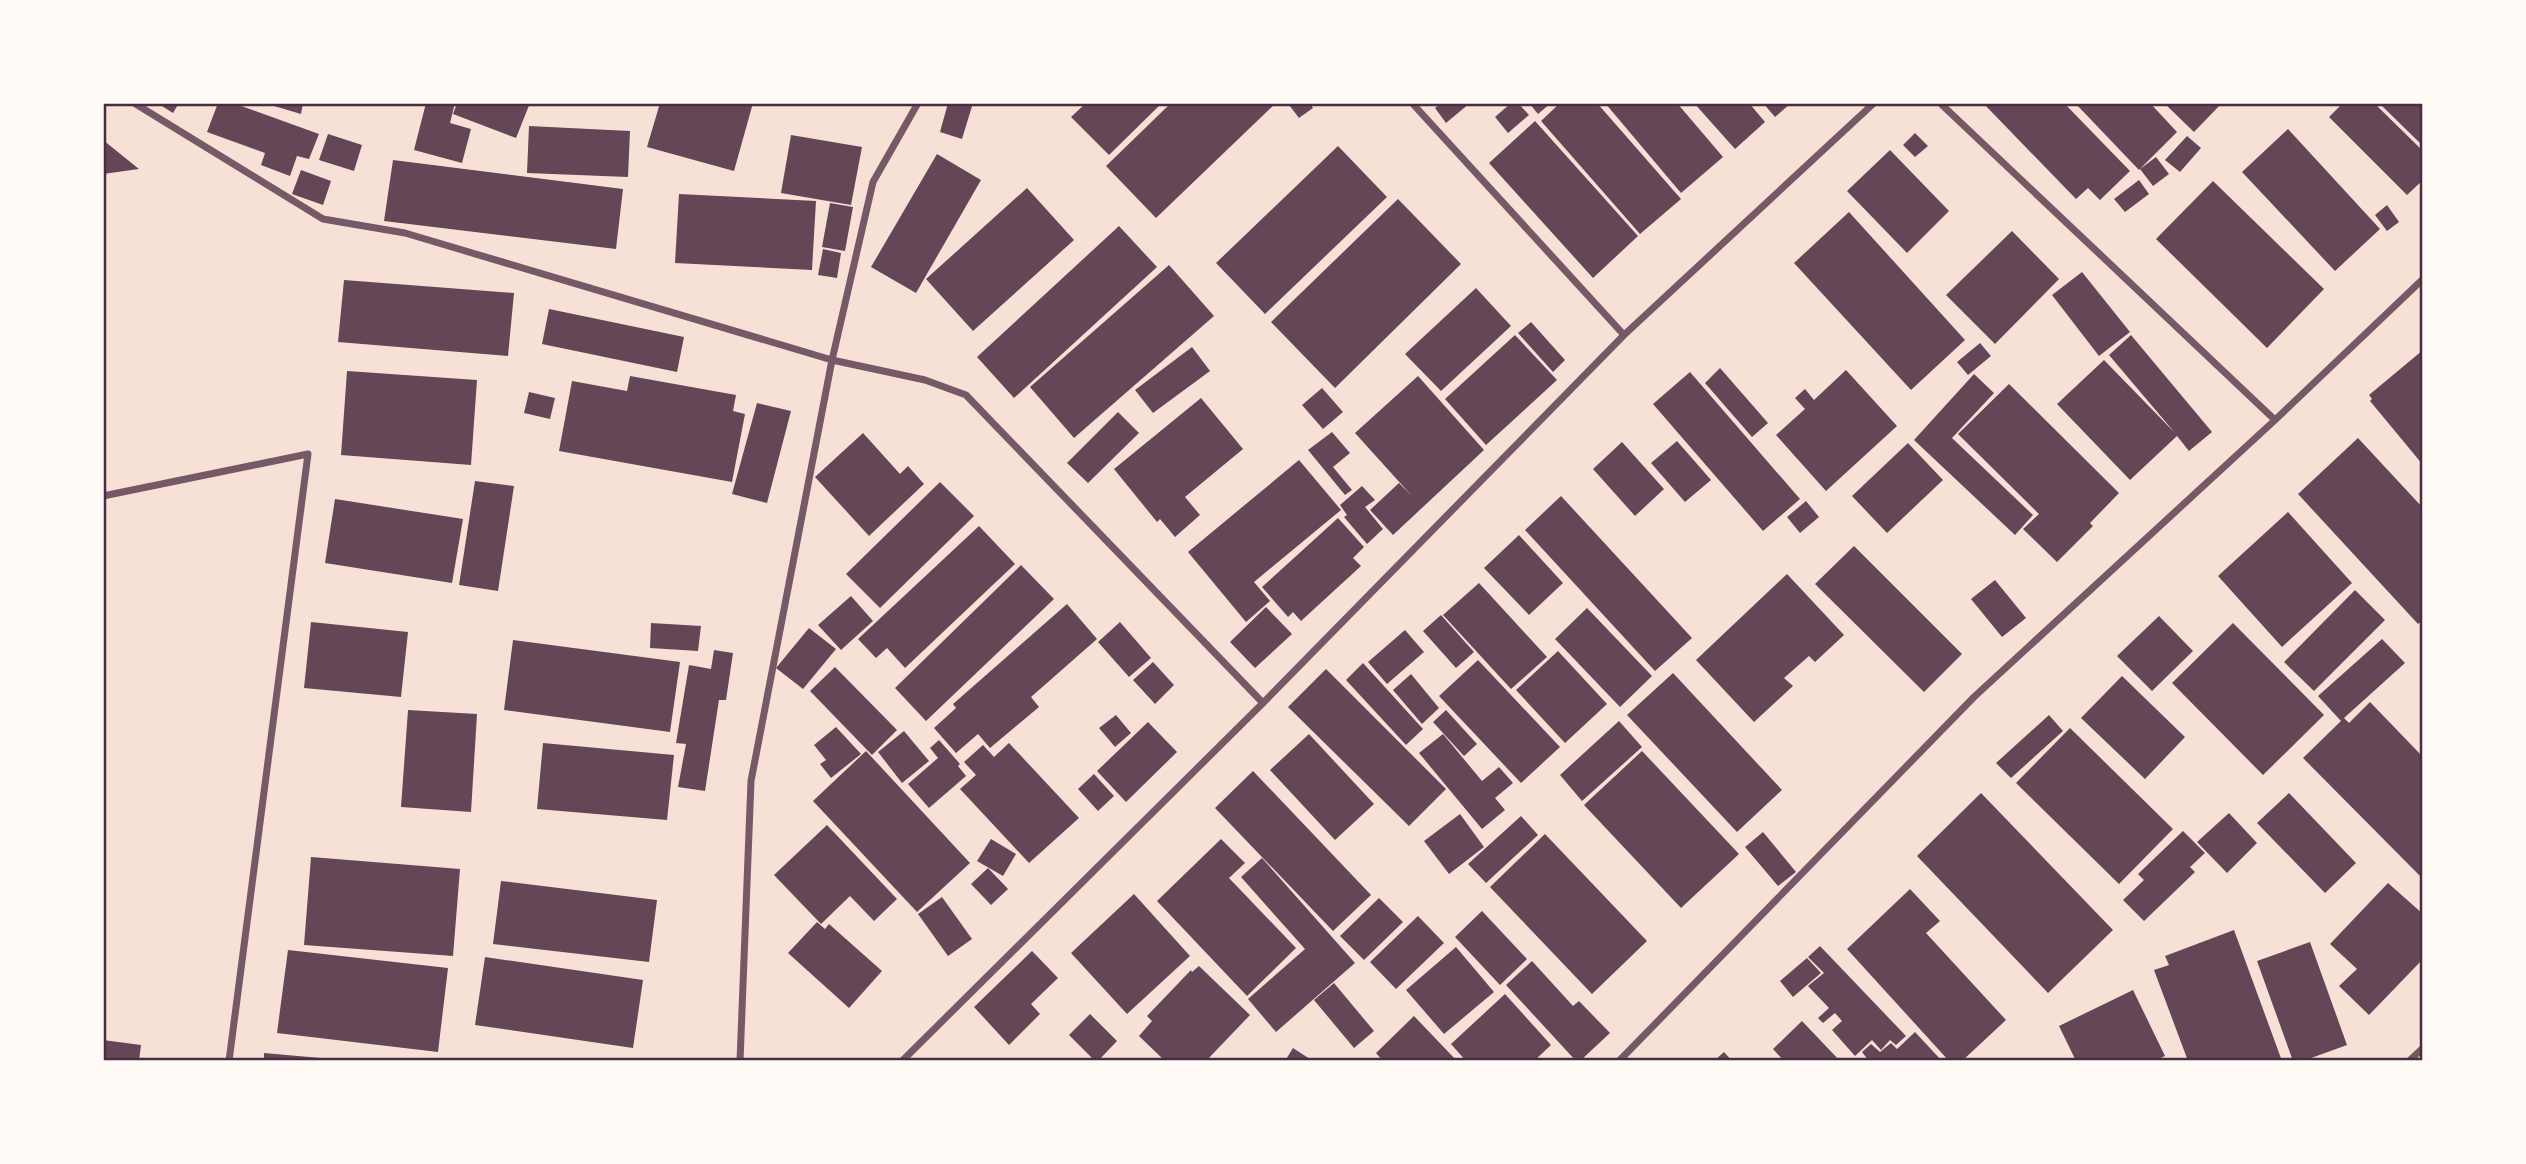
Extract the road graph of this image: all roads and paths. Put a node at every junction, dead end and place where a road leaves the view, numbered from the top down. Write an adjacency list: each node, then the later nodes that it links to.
1 (134, 103): 8 (street)
2 (918, 103): 8 (street)
3 (1412, 103): 7 (street)
4 (1874, 103): 7 (street)
5 (1940, 103): 9 (street)
6 (2423, 279): 9 (street)
7 (1624, 335): 11 (street)
8 (832, 360): 11 (street); 14 (street)
9 (2275, 420): 16 (street)
10 (103, 495): 13 (street)
11 (1263, 703): 15 (street)
12 (2423, 1048): 17 (street)
13 (229, 1061)
14 (740, 1061)
15 (902, 1061)
16 (1619, 1061)
17 (2409, 1061)

